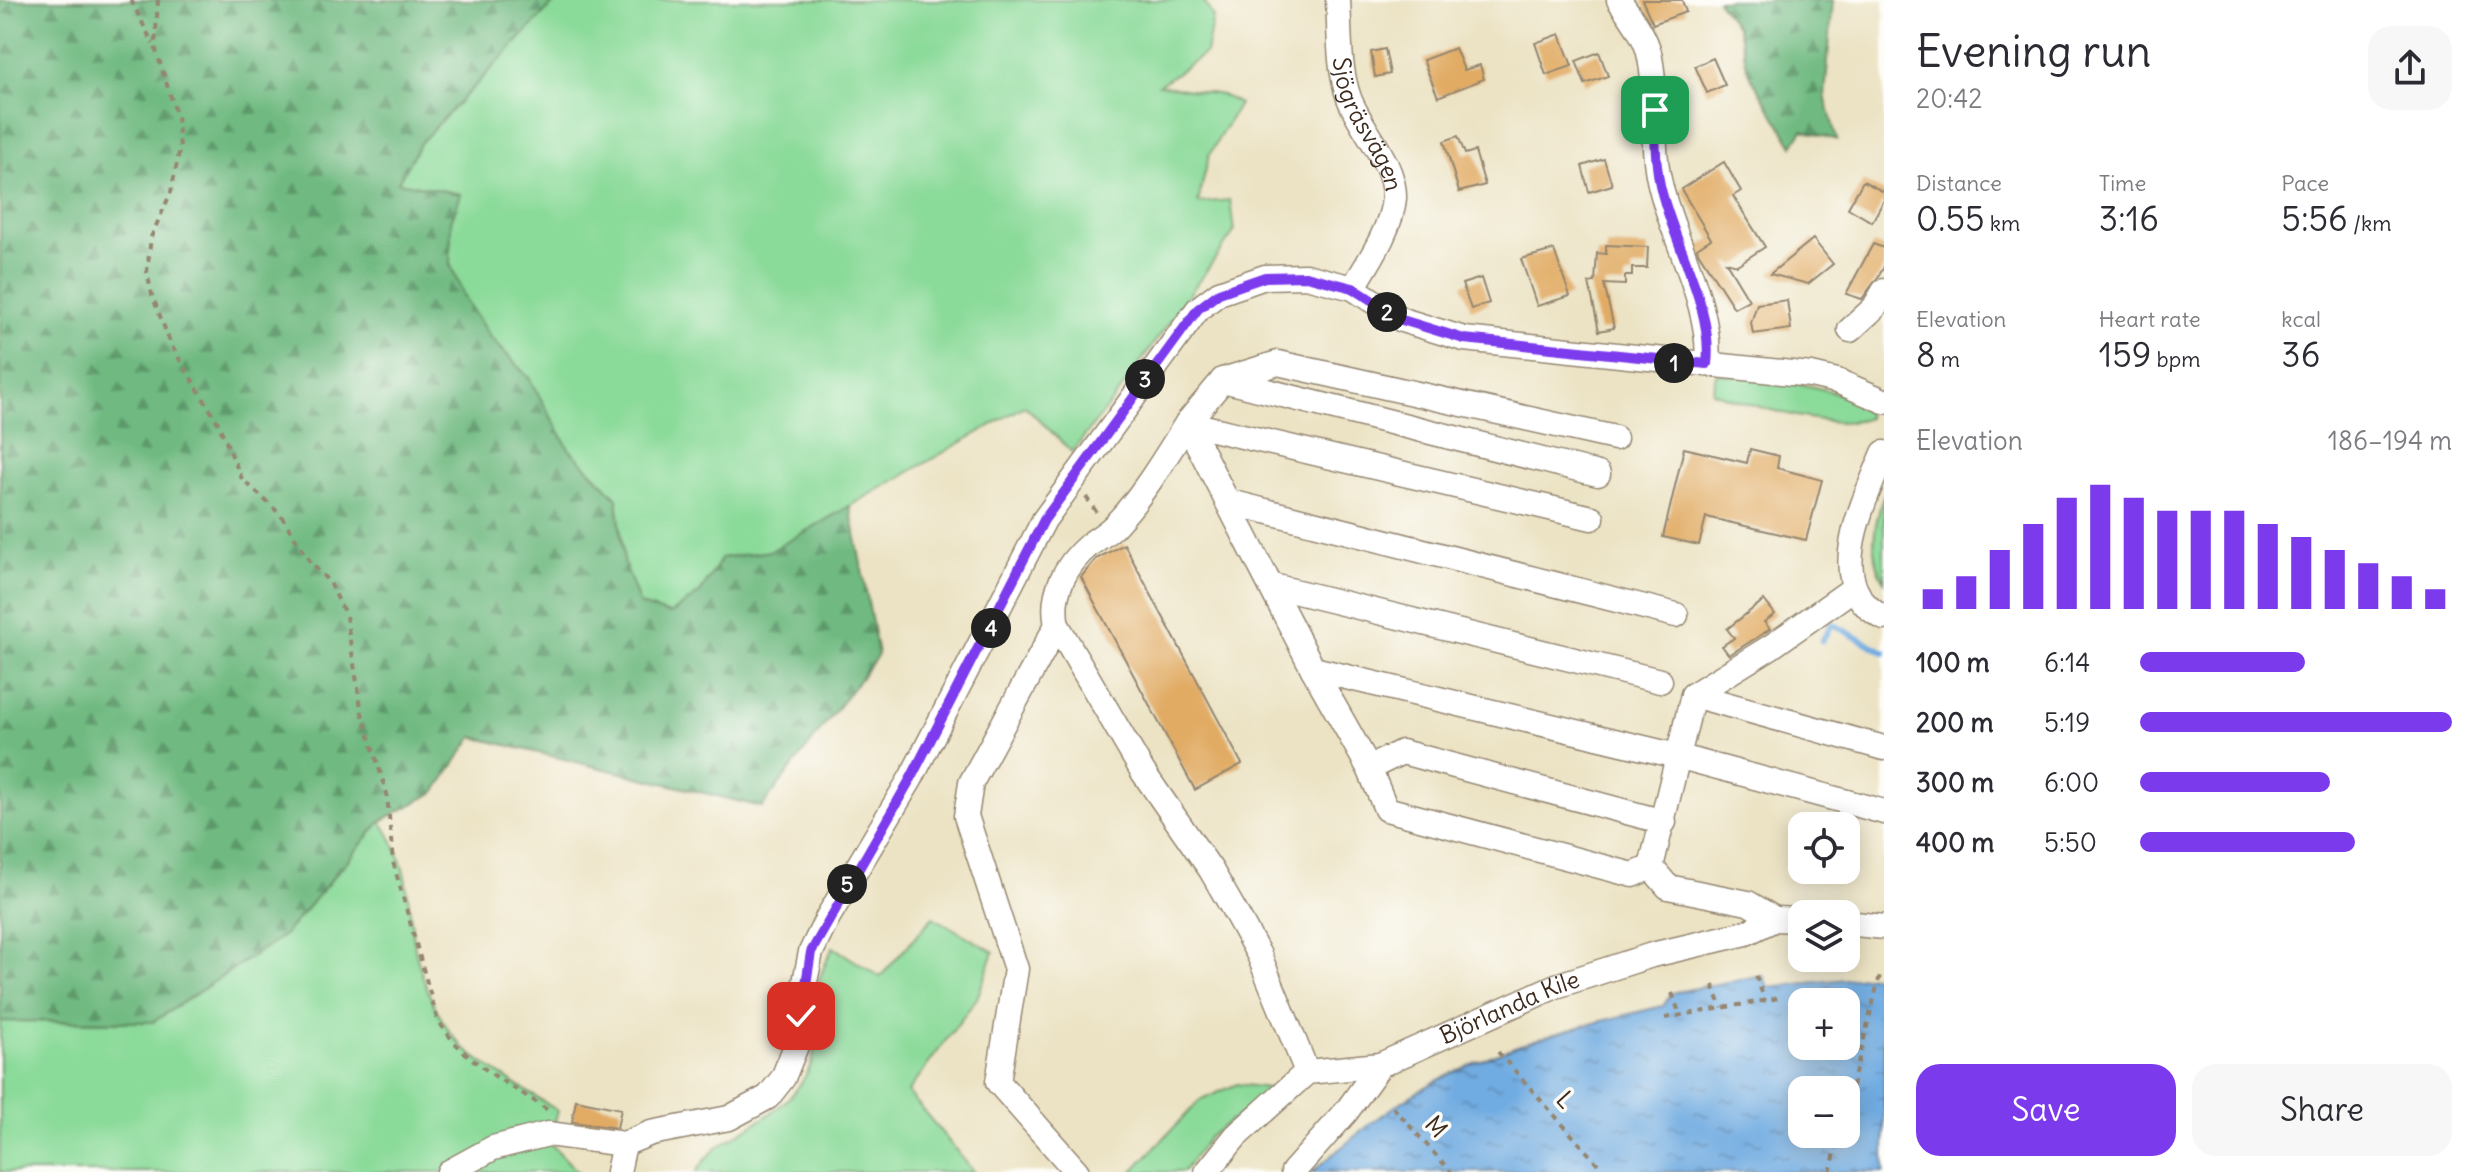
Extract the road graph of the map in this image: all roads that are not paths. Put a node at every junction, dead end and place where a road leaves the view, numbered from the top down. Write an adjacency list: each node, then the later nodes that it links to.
1 (1338, 0): 3 (street, Sjögräsvägen)
2 (1619, 0): 6 (street)
3 (1353, 288): 6 (street); 35 (street)
4 (1884, 291): 5 (street)
5 (1850, 330)
6 (1707, 364): 8 (street)
7 (1223, 380): 9 (street); 10 (street); 12 (street)
8 (1884, 401)
9 (1187, 423): 13 (street); 14 (street); 19 (street)
10 (1615, 438)
11 (1884, 453): 16 (street)
12 (1598, 474)
13 (1230, 502): 15 (street); 17 (street)
14 (1592, 518)
15 (1273, 586): 20 (street); 21 (street)
16 (1854, 588): 18 (street); 22 (street)
17 (1676, 615)
18 (1884, 618)
19 (1057, 625): 34 (street); 38 (street)
20 (1313, 669): 24 (street); 25 (street)
21 (1660, 681)
22 (1693, 695): 23 (street); 24 (street)
23 (1884, 748)
24 (1677, 756): 26 (street); 27 (street)
25 (1369, 768): 27 (street); 28 (street)
26 (1884, 812)
27 (1664, 822): 28 (street)
28 (1651, 867): 29 (street, Björlanda Kile)
29 (1775, 919): 30 (street, Björlanda Kile); 33 (street, Björlanda Kile)
30 (1788, 919)
31 (1860, 924): 32 (street)
32 (1884, 927)
33 (1380, 1065): 34 (street); 40 (street, Björlanda Kile)
34 (1307, 1072): 39 (street)
35 (624, 1144): 36 (street); 37 (street)
36 (449, 1172)
37 (618, 1172)
38 (1077, 1172)
39 (1207, 1172)
40 (1293, 1172)

